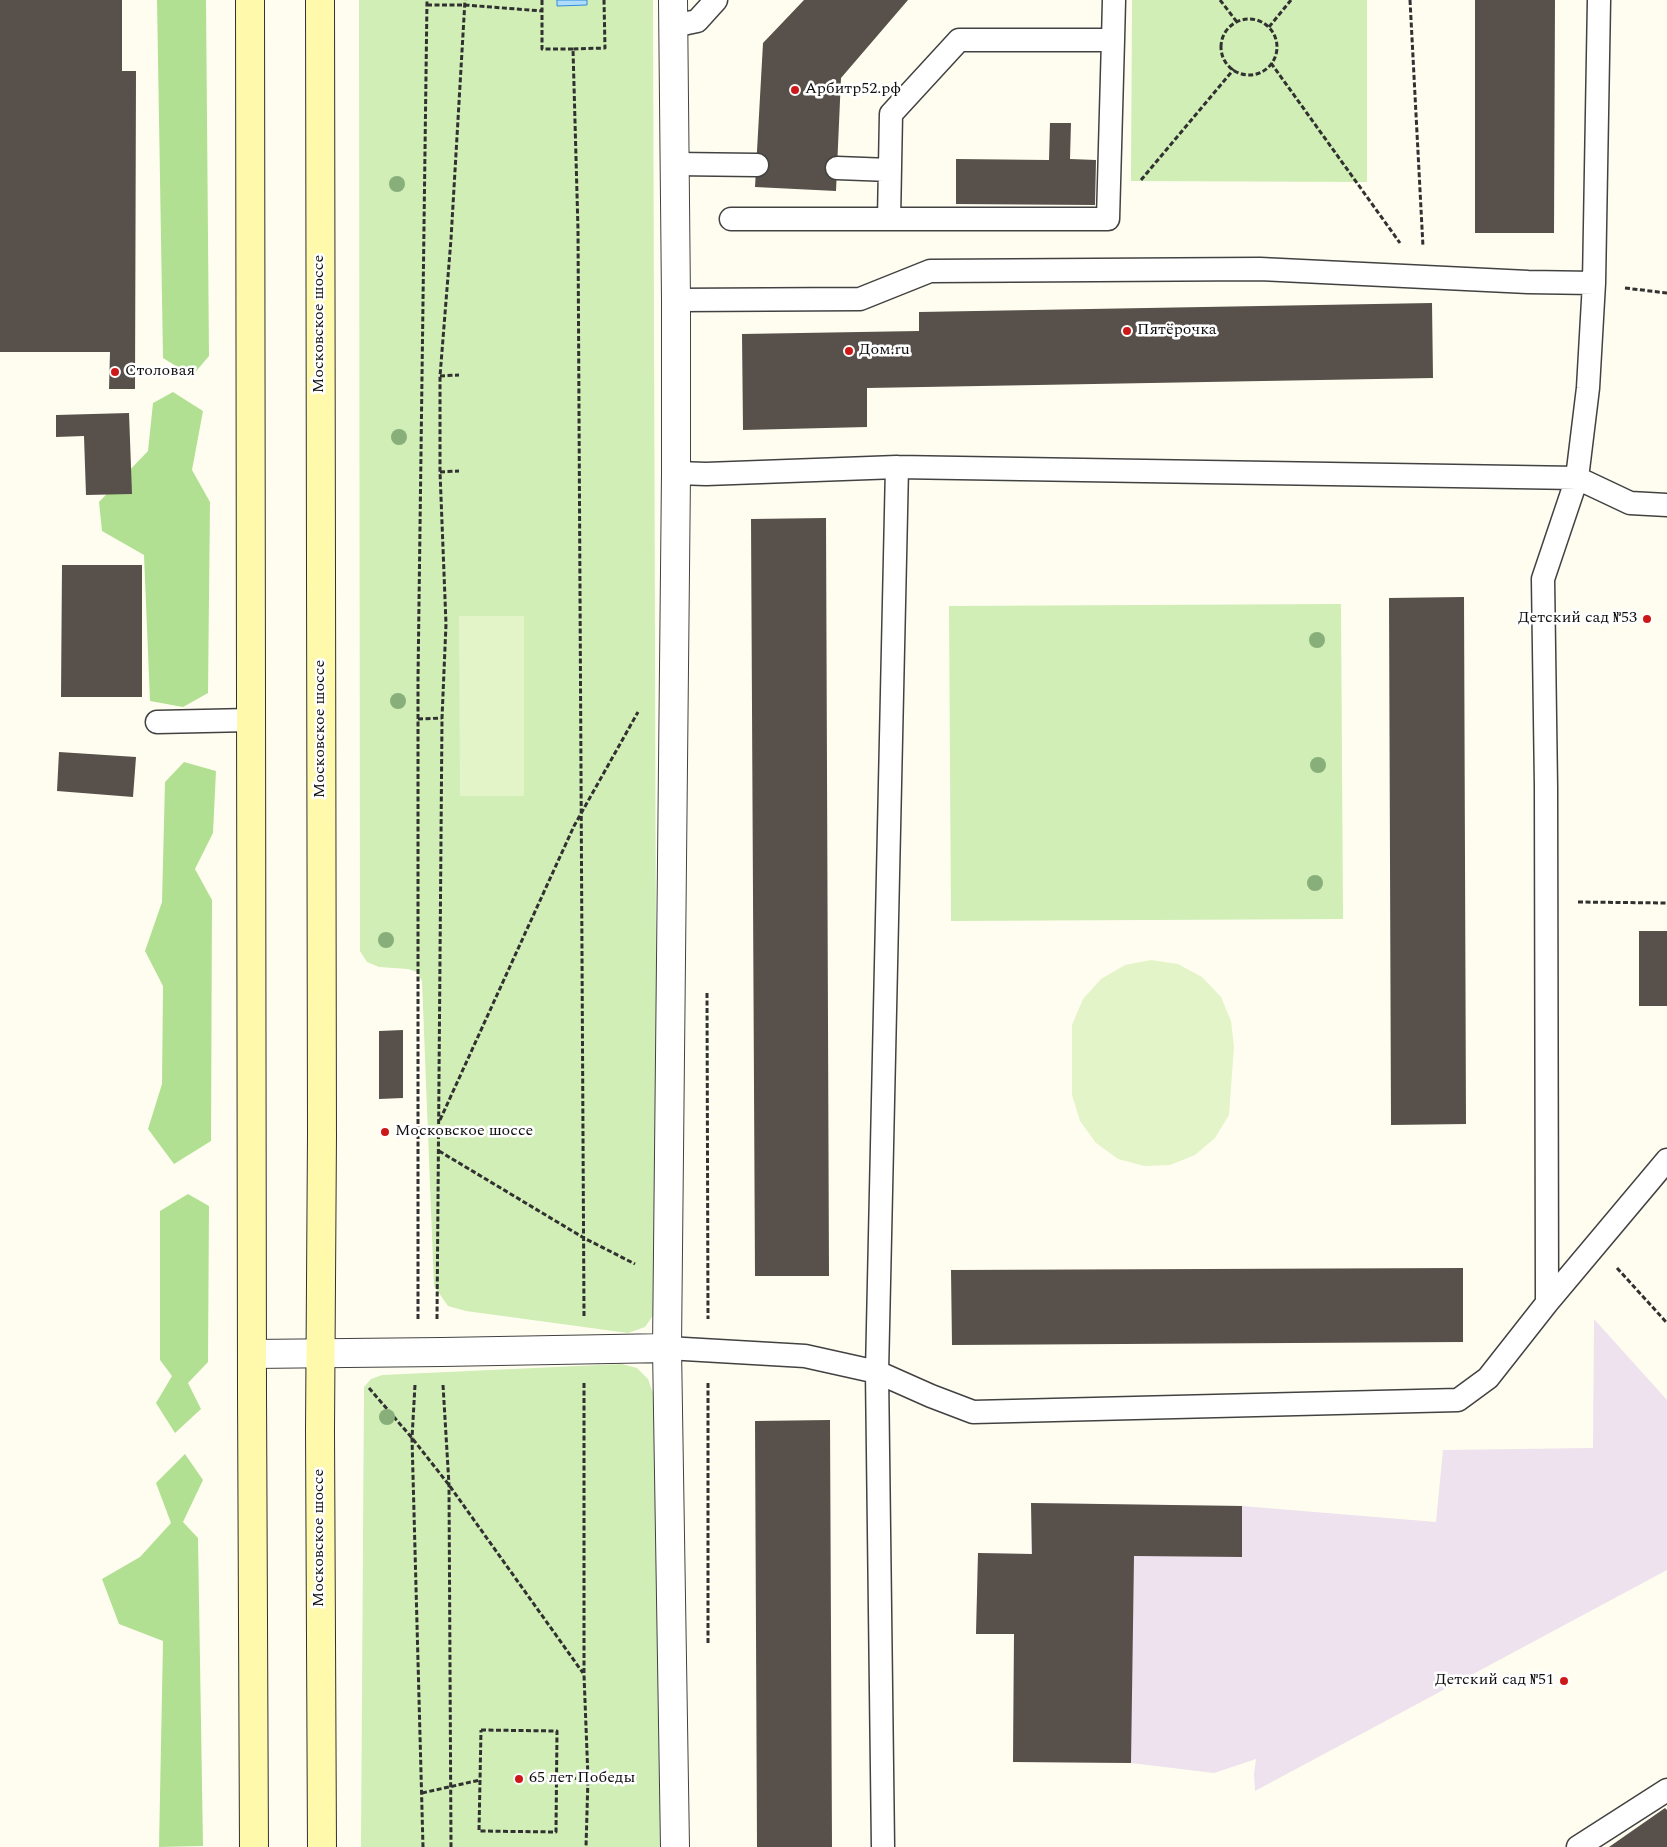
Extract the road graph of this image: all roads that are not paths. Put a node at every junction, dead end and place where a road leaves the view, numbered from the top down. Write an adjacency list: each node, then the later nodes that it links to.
1 (250, 0): 20 (main road)
2 (320, 0): 26 (main road, Московское шоссе)
3 (716, 0): 6 (lane)
4 (1114, 0): 7 (lane)
5 (1599, 0): 14 (lane)
6 (673, 13): 8 (street)
7 (1113, 40): 11 (lane); 13 (lane)
8 (675, 164): 9 (lane); 15 (street)
9 (757, 165)
10 (837, 168): 11 (lane)
11 (890, 170): 13 (lane)
12 (731, 219): 13 (lane)
13 (889, 219)
14 (1594, 283): 15 (lane); 18 (lane)
15 (676, 300): 17 (street)
16 (897, 466): 17 (lane); 18 (lane); 27 (lane)
17 (676, 473): 24 (street)
18 (1577, 478): 19 (lane); 23 (lane)
19 (1667, 505)
20 (250, 720): 21 (lane); 25 (main road)
21 (157, 722)
22 (1667, 1160): 23 (lane)
23 (1547, 1303): 27 (lane)
24 (667, 1348): 26 (street); 27 (lane); 31 (street)
25 (252, 1354): 26 (street); 29 (main road)
26 (320, 1354): 30 (main road, Московское шоссе)
27 (877, 1372): 32 (lane)
28 (1667, 1790): 33 (lane)
29 (254, 1847)
30 (322, 1847)
31 (675, 1847)
32 (883, 1847)
33 (1578, 1847)

